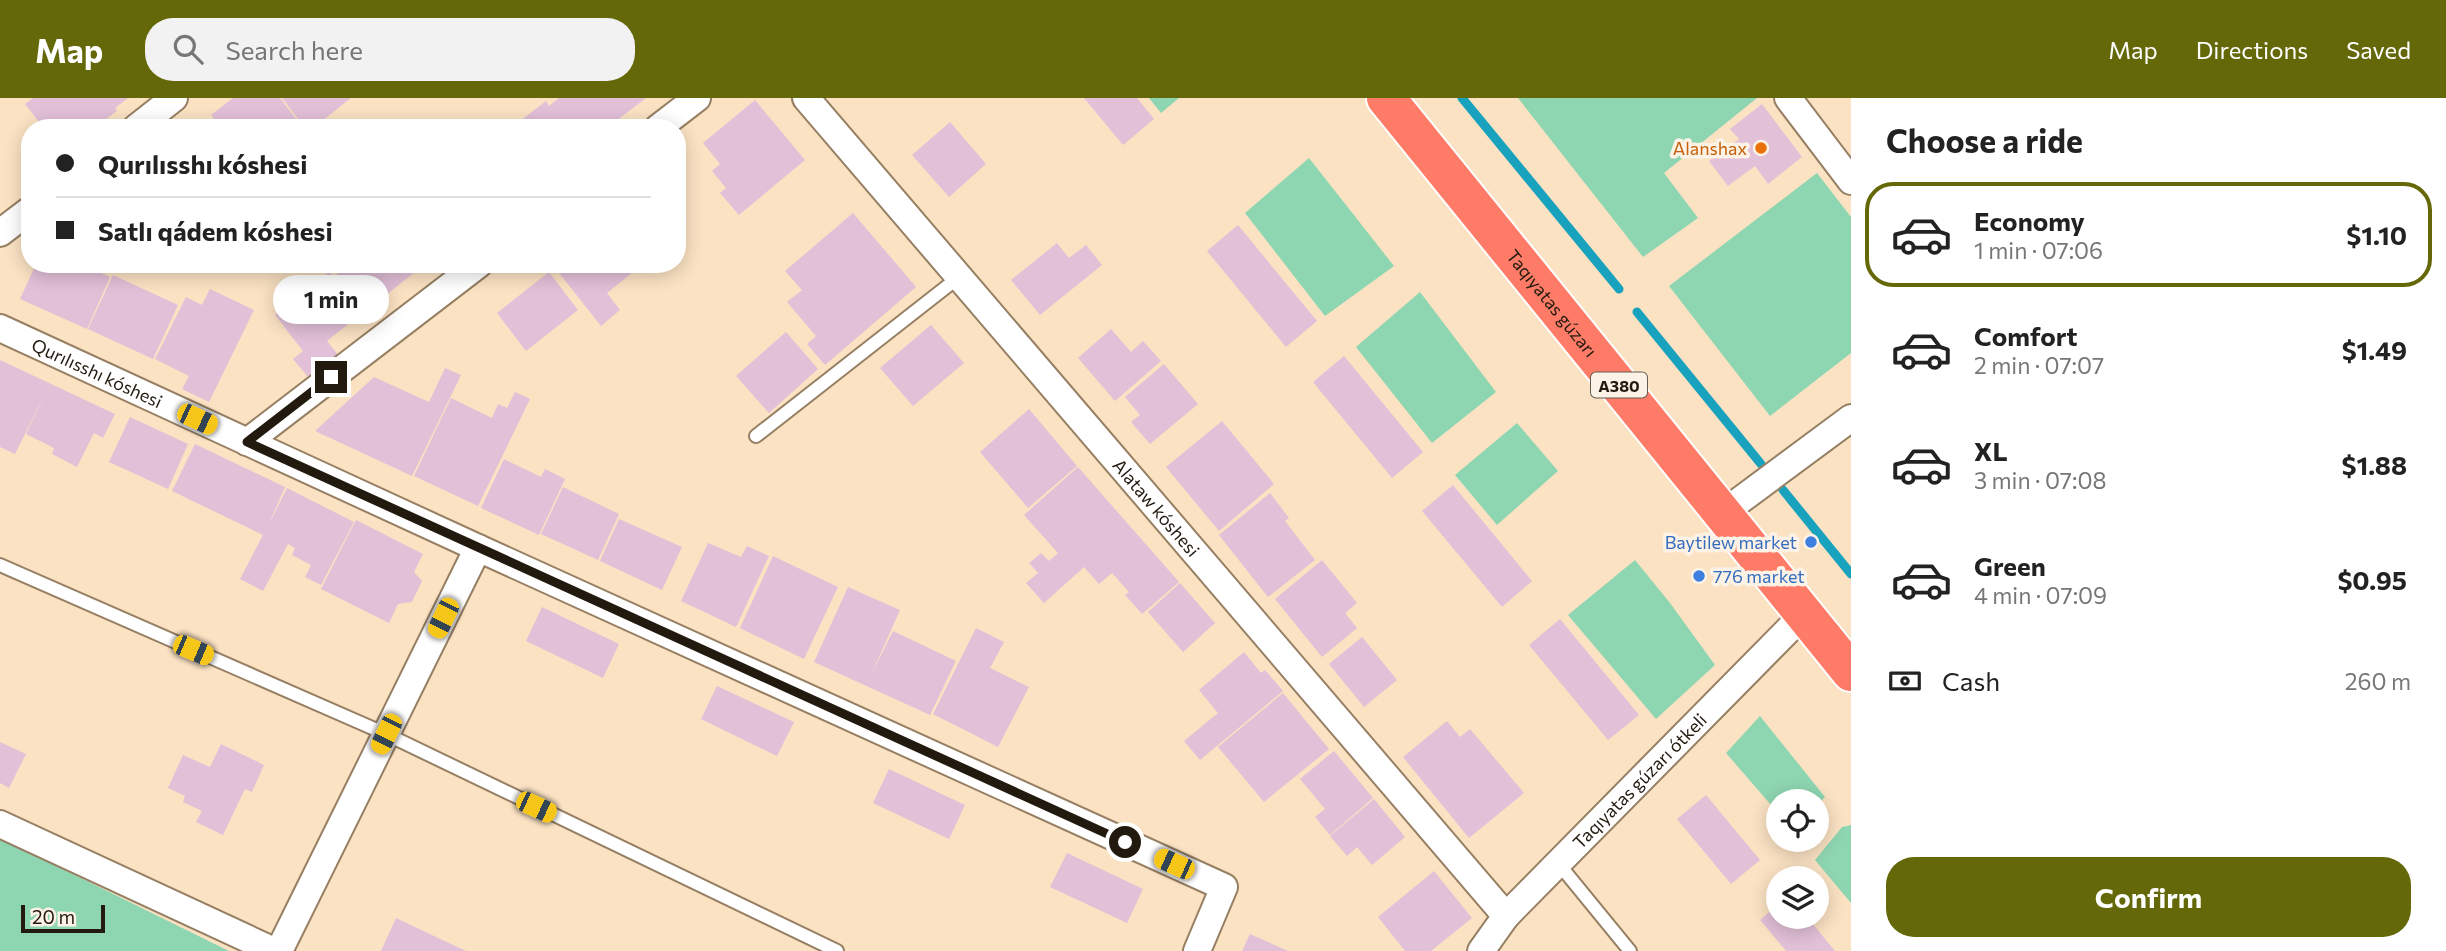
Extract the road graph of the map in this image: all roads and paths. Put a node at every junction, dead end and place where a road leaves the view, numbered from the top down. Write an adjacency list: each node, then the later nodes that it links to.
1 (174, 98): 6 (street)
2 (696, 98): 7 (street)
3 (806, 98): 12 (street, Alataw kóshesi)
4 (1386, 98): 17 (highway, Taqıyatas gúzarı / A380)
5 (1788, 98): 8 (street)
6 (147, 119)
7 (669, 119)
8 (1851, 181)
9 (21, 217): 10 (street)
10 (0, 233)
11 (467, 273): 16 (street)
12 (959, 277): 15 (lane); 25 (street, Alataw kóshesi)
13 (0, 328): 16 (street, Qurılısshı kóshesi)
14 (1851, 418): 17 (street)
15 (755, 436)
16 (247, 442): 18 (street, Qurılısshı kóshesi)
17 (1723, 513): 20 (highway, Taqıyatas gúzarı / A380)
18 (478, 548): 22 (street); 28 (street, Qurılısshı kóshesi)
19 (0, 565): 22 (lane)
20 (1804, 614): 21 (highway, Taqıyatas gúzarı / A380); 24 (street, Taqıyatas gúzarı ótkeli)
21 (1851, 672)
22 (386, 734): 26 (street); 27 (lane)
23 (0, 824): 26 (street)
24 (1558, 863): 25 (street, Taqıyatas gúzarı ótkeli); 30 (lane)
25 (1506, 916): 29 (street, Taqıyatas gúzarı ótkeli)
26 (277, 951)
27 (837, 951)
28 (1197, 951)
29 (1481, 951)
30 (1630, 951)

